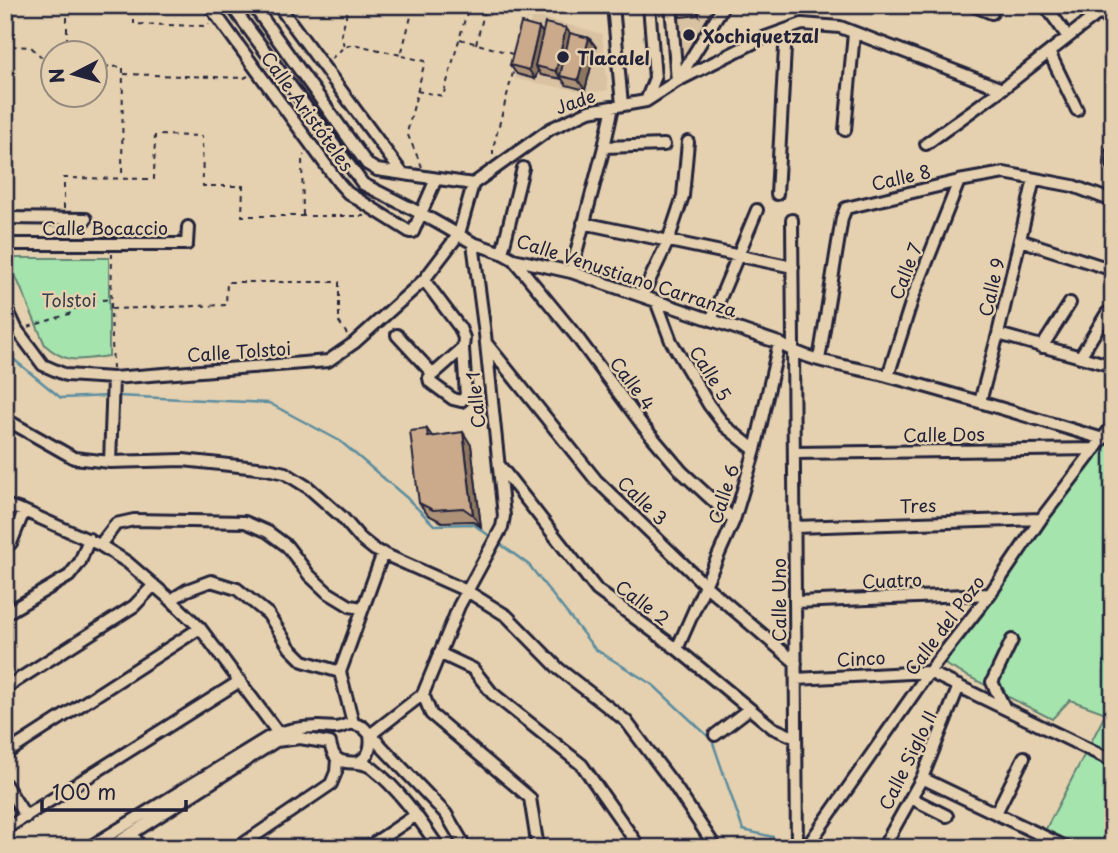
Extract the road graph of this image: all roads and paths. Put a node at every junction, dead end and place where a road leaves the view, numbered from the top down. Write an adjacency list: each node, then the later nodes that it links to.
1 (67, 5): 27 (path)
2 (107, 5): 21 (path)
3 (209, 5): 21 (street, Calle Aristóteles)
4 (231, 5): 67 (street, Calle Venustiano Carranza)
5 (253, 5): 57 (street)
6 (278, 5): 37 (street)
7 (349, 5): 30 (path)
8 (414, 5): 34 (path)
9 (469, 5): 28 (path)
10 (486, 5): 19 (path); 29 (path)
11 (514, 5): 19 (path)
12 (613, 5): 45 (street)
13 (649, 5): 44 (street)
14 (671, 5): 41 (street)
15 (724, 5): 41 (street)
16 (972, 5): 20 (street)
17 (1045, 5): 26 (street)
18 (1106, 8): 24 (street); 26 (street)
19 (512, 12): 22 (path)
20 (992, 13)
21 (219, 18): 39 (street, Calle Aristóteles)
22 (524, 29)
23 (786, 30): 25 (street, Jade); 41 (street, Jade); 63 (street)
24 (1113, 30)
25 (854, 33): 42 (street, Jade); 47 (street)
26 (1068, 37): 31 (street)
27 (68, 38)
28 (459, 39): 29 (path); 43 (path)
29 (476, 44): 35 (path)
30 (344, 47): 34 (path); 37 (path)
31 (1049, 52): 42 (street); 46 (street)
32 (5, 53): 33 (path)
33 (38, 53)
34 (401, 55): 43 (path)
35 (517, 55)
36 (108, 66): 40 (path)
37 (322, 66): 57 (street)
38 (514, 68): 56 (path)
39 (257, 70): 40 (path); 52 (street, Calle Aristóteles)
40 (123, 74): 59 (path)
41 (677, 81): 44 (street, Jade)
42 (1002, 89): 49 (street)
43 (417, 91): 58 (path)
44 (646, 101): 45 (street, Jade)
45 (617, 106): 51 (street); 56 (street, Jade)
46 (1077, 110)
47 (845, 130)
48 (688, 142): 77 (street)
49 (926, 144)
50 (664, 145): 51 (street)
51 (604, 147): 73 (street)
52 (313, 148): 65 (street, Calle Aristóteles); 68 (path)
53 (1112, 152): 54 (street)
54 (1113, 165)
55 (523, 168): 81 (street)
56 (492, 170): 62 (street, Jade)
57 (402, 173): 58 (street)
58 (432, 178): 62 (street); 67 (street)
59 (122, 179): 68 (path); 70 (path)
60 (1034, 179): 61 (street, Calle 8); 64 (street, Calle 8); 76 (street, Calle 9)
61 (959, 181): 106 (street, Calle 8); 109 (street, Calle 7)
62 (473, 184): 75 (street)
63 (777, 194)
64 (1113, 201)
65 (371, 207): 67 (street, Calle Aristóteles); 68 (path)
66 (757, 210): 82 (street)
67 (422, 214): 75 (street, Calle Venustiano Carranza)
68 (303, 216)
69 (5, 218): 70 (street)
70 (64, 219): 71 (street)
71 (86, 219)
72 (792, 220): 84 (street, Calle Uno)
73 (583, 223): 77 (street); 86 (street)
74 (188, 227): 80 (street, Calle Bocaccio)
75 (459, 234): 78 (street, Calle Venustiano Carranza); 87 (street, Calle Tolstoi)
76 (1020, 240): 85 (street); 97 (street, Calle 9)
77 (668, 241): 82 (street); 88 (street)
78 (473, 243): 81 (street, Calle Venustiano Carranza); 100 (street, Calle 1)
79 (5, 244): 80 (street, Calle Bocaccio)
80 (111, 244): 89 (path)
81 (502, 253): 83 (street, Calle Venustiano Carranza)
82 (737, 255): 84 (street); 95 (street)
83 (513, 259): 86 (street, Calle Venustiano Carranza); 123 (street, Calle 4)
84 (793, 267): 104 (street, Calle Uno)
85 (1113, 270)
86 (571, 272): 88 (street, Calle Venustiano Carranza)
87 (424, 280): 99 (street, Calle Tolstoi); 103 (street)
88 (642, 296): 90 (street, Calle Venustiano Carranza)
89 (112, 299): 93 (path); 96 (path)
90 (656, 302): 95 (street, Calle Venustiano Carranza); 116 (street, Calle 5)
91 (1070, 303): 102 (street)
92 (5, 304): 96 (street, Calle Tolstoi)
93 (111, 309): 99 (path); 110 (path)
94 (1107, 313): 105 (street)
95 (710, 320): 101 (street, Calle Venustiano Carranza)
96 (17, 330): 110 (street, Calle Tolstoi)
97 (998, 334): 102 (street); 111 (street, Calle 9)
98 (397, 335): 108 (street)
99 (354, 343): 110 (street, Calle Tolstoi)
100 (486, 343): 119 (street, Calle 1); 130 (street, Calle 3)
101 (779, 343): 104 (street, Calle Venustiano Carranza); 116 (street, Calle 6)
102 (1042, 347): 105 (street)
103 (463, 348): 108 (street); 108 (street)
104 (793, 352): 106 (street, Calle Venustiano Carranza); 117 (street, Calle Uno)
105 (1080, 357): 107 (street)
106 (819, 360): 109 (street, Calle Venustiano Carranza)
107 (1113, 366)
108 (433, 374)
109 (888, 376): 111 (street, Calle Venustiano Carranza)
110 (113, 378): 118 (street)
111 (980, 402): 114 (street, Calle Venustiano Carranza)
112 (5, 419): 118 (street)
113 (1113, 425): 114 (street, Calle del Pozo)
114 (1103, 439): 115 (street, Calle del Pozo)
115 (1095, 449): 117 (street, Calle Dos); 122 (street, Calle del Pozo)
116 (755, 450): 123 (street, Calle 6)
117 (794, 453): 124 (street, Calle Uno)
118 (110, 462): 128 (street)
119 (499, 463): 131 (street, Calle 1); 139 (street, Calle 2)
120 (5, 505): 121 (street)
121 (24, 510): 125 (street); 127 (street)
122 (1041, 519): 124 (street, Tres); 132 (street, Calle del Pozo)
123 (734, 520): 130 (street, Calle 6)
124 (795, 527): 134 (street, Calle Uno)
125 (89, 539): 126 (street); 136 (street)
126 (100, 545): 129 (street); 135 (street)
127 (5, 546)
128 (383, 553): 131 (street); 135 (street)
129 (154, 585): 133 (street); 147 (street)
130 (706, 586): 139 (street, Calle 6); 141 (street, Calle 3)
131 (467, 592): 140 (street, Calle 1); 181 (street)
132 (990, 594): 134 (street, Cuatro); 143 (street, Calle del Pozo)
133 (171, 600): 137 (street); 142 (street)
134 (795, 601): 141 (street, Calle Uno)
135 (362, 608): 142 (street)
136 (5, 614)
137 (200, 628): 145 (street); 158 (street)
138 (1012, 640): 149 (street)
139 (677, 649): 150 (street, Calle 2)
140 (439, 653): 148 (street, Calle 1); 180 (street)
141 (796, 663): 144 (street, Calle Uno)
142 (340, 672): 151 (street)
143 (929, 672): 144 (street, Cinco); 146 (street); 183 (street, Calle del Pozo)
144 (796, 678): 156 (street, Calle Uno)
145 (240, 681): 153 (street); 169 (street)
146 (960, 686): 149 (street); 163 (street, Calle Siglo II)
147 (5, 688)
148 (423, 694): 155 (street); 179 (street)
149 (1004, 707): 160 (street)
150 (749, 709): 154 (street); 156 (street, Calle 2)
151 (353, 723): 152 (street); 155 (street)
152 (337, 728): 153 (street); 157 (street)
153 (278, 733): 172 (street)
154 (715, 734)
155 (370, 735): 162 (street); 178 (street)
156 (796, 738): 182 (street, Calle Uno)
157 (330, 743): 161 (street); 171 (street)
158 (5, 754)
159 (1024, 757): 166 (street)
160 (1111, 757)
161 (337, 759): 162 (street); 175 (street)
162 (357, 763): 167 (street)
163 (922, 778): 165 (street, Calle Siglo II); 166 (street)
164 (5, 784): 169 (street)
165 (911, 798): 168 (street); 184 (street, Calle Siglo II)
166 (996, 813): 185 (street)
167 (416, 816): 176 (street); 177 (street)
168 (947, 816)
169 (26, 817): 170 (street)
170 (5, 830)
171 (132, 833): 173 (street); 174 (street)
172 (88, 848)
173 (109, 848)
174 (141, 848)
175 (237, 848)
176 (367, 848)
177 (439, 848)
178 (466, 848)
179 (538, 848)
180 (640, 848)
181 (716, 848)
182 (797, 848)
183 (806, 848)
184 (883, 848)
185 (1068, 848)

